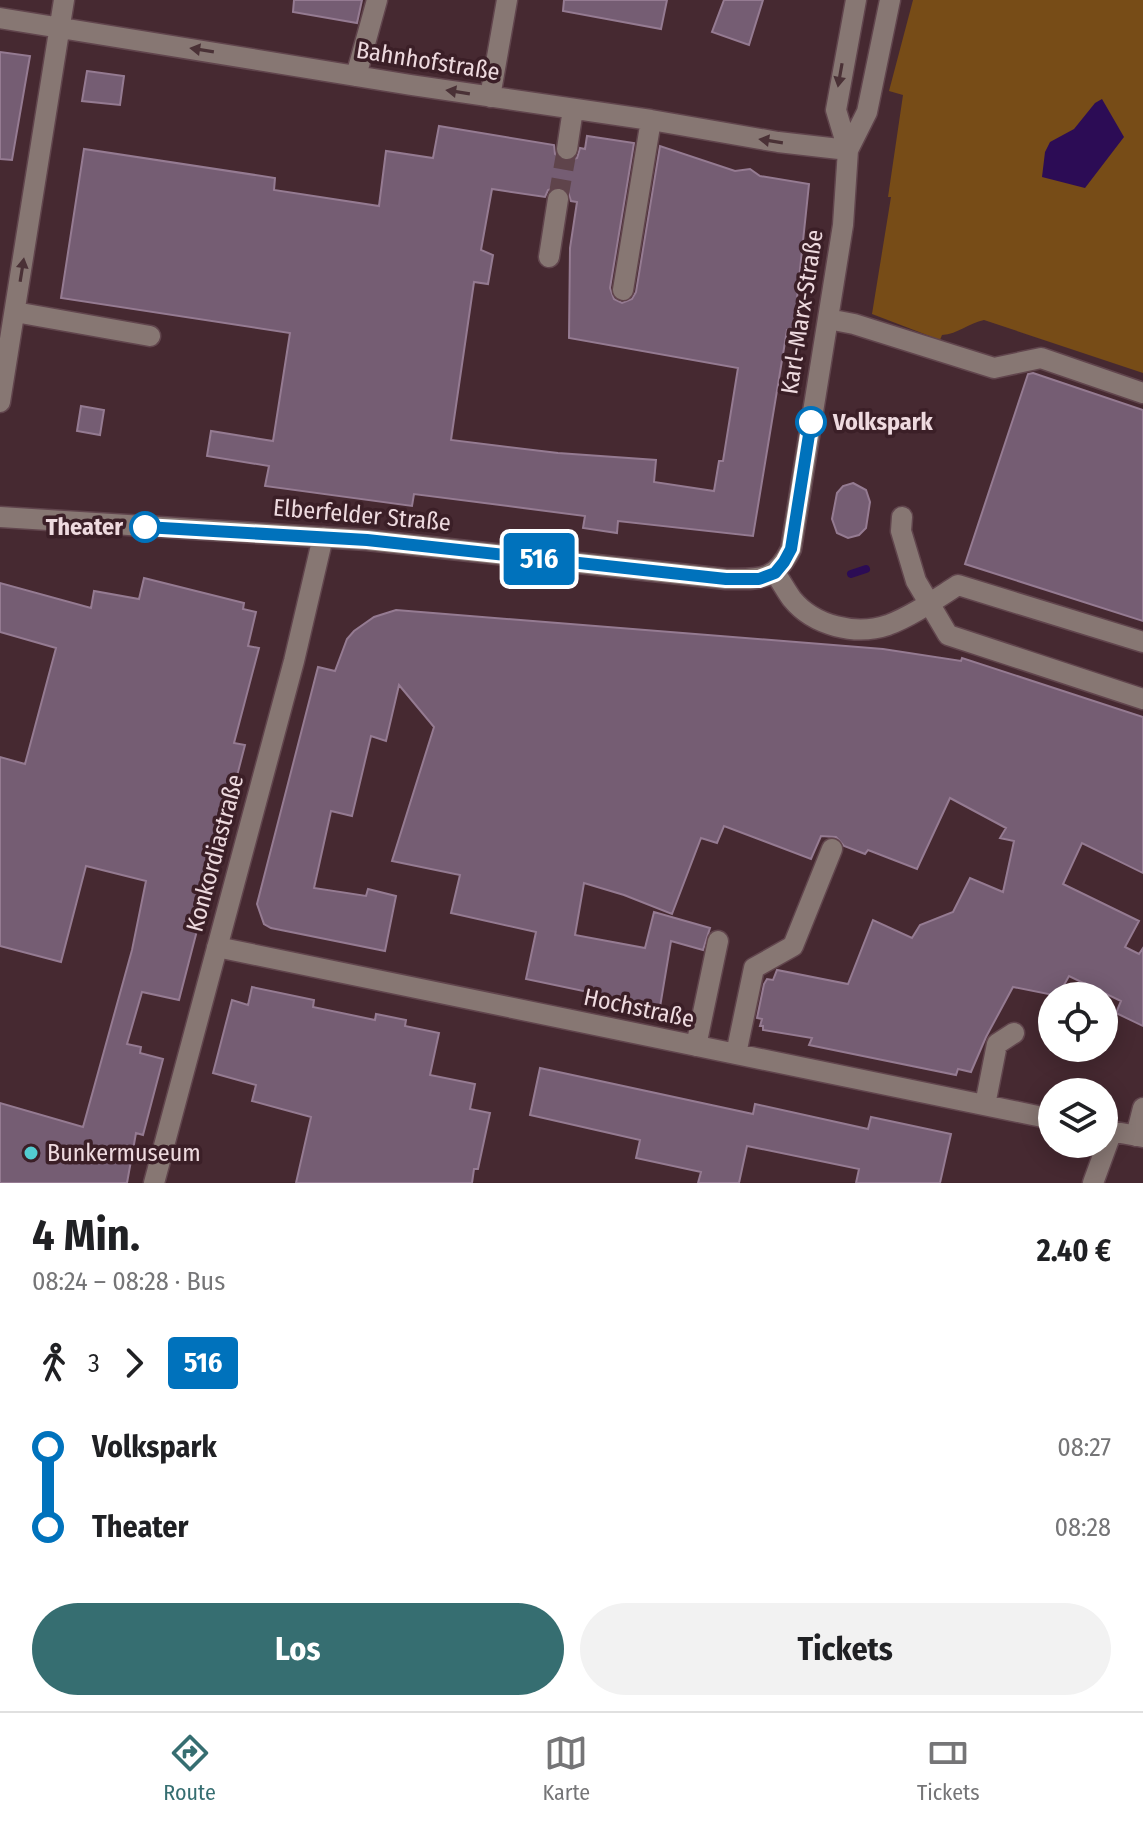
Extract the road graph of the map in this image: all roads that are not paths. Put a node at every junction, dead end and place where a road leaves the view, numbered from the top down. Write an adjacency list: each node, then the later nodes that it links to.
1 (64, 0): 7 (street)
2 (377, 0): 8 (street)
3 (507, 0): 9 (street)
4 (856, 0): 13 (street, Karl-Marx-Straße, one-way to 13)
5 (890, 0): 13 (street, Karl-Marx-Straße)
6 (0, 18): 7 (street, Bahnhofstraße)
7 (60, 28): 8 (street, Bahnhofstraße, one-way to 7); 17 (street, one-way to 7)
8 (356, 76): 9 (street, Bahnhofstraße, one-way to 8)
9 (490, 97): 10 (street, Bahnhofstraße)
10 (573, 109): 11 (street, Bahnhofstraße); 12 (street)
11 (651, 120): 13 (street, Bahnhofstraße, one-way to 11); 16 (street)
12 (567, 149)
13 (848, 150): 18 (street, Karl-Marx-Straße)
14 (558, 199): 15 (street)
15 (549, 257)
16 (623, 290)
17 (15, 312): 19 (street); 21 (street)
18 (828, 319): 20 (street); 25 (street, Karl-Marx-Straße)
19 (150, 336)
20 (1143, 393)
21 (0, 402)
22 (0, 517): 24 (street, Elberfelder Straße)
23 (902, 517): 26 (street)
24 (323, 537): 25 (street, Elberfelder Straße); 31 (street, Konkordiastraße)
25 (775, 573): 26 (street)
26 (928, 603): 27 (street); 28 (street)
27 (1143, 642)
28 (1143, 699)
29 (832, 849): 34 (street)
30 (718, 941): 33 (street)
31 (217, 947): 33 (street, Hochstraße); 41 (street, Konkordiastraße)
32 (1012, 1040): 35 (street)
33 (696, 1046): 34 (street, Hochstraße)
34 (736, 1054): 35 (street, Hochstraße)
35 (985, 1105): 37 (street, Hochstraße)
36 (1143, 1108): 39 (street)
37 (1038, 1116)
38 (1118, 1132): 39 (street)
39 (1140, 1137)
40 (1100, 1158): 42 (street)
41 (154, 1183)
42 (1093, 1183)

